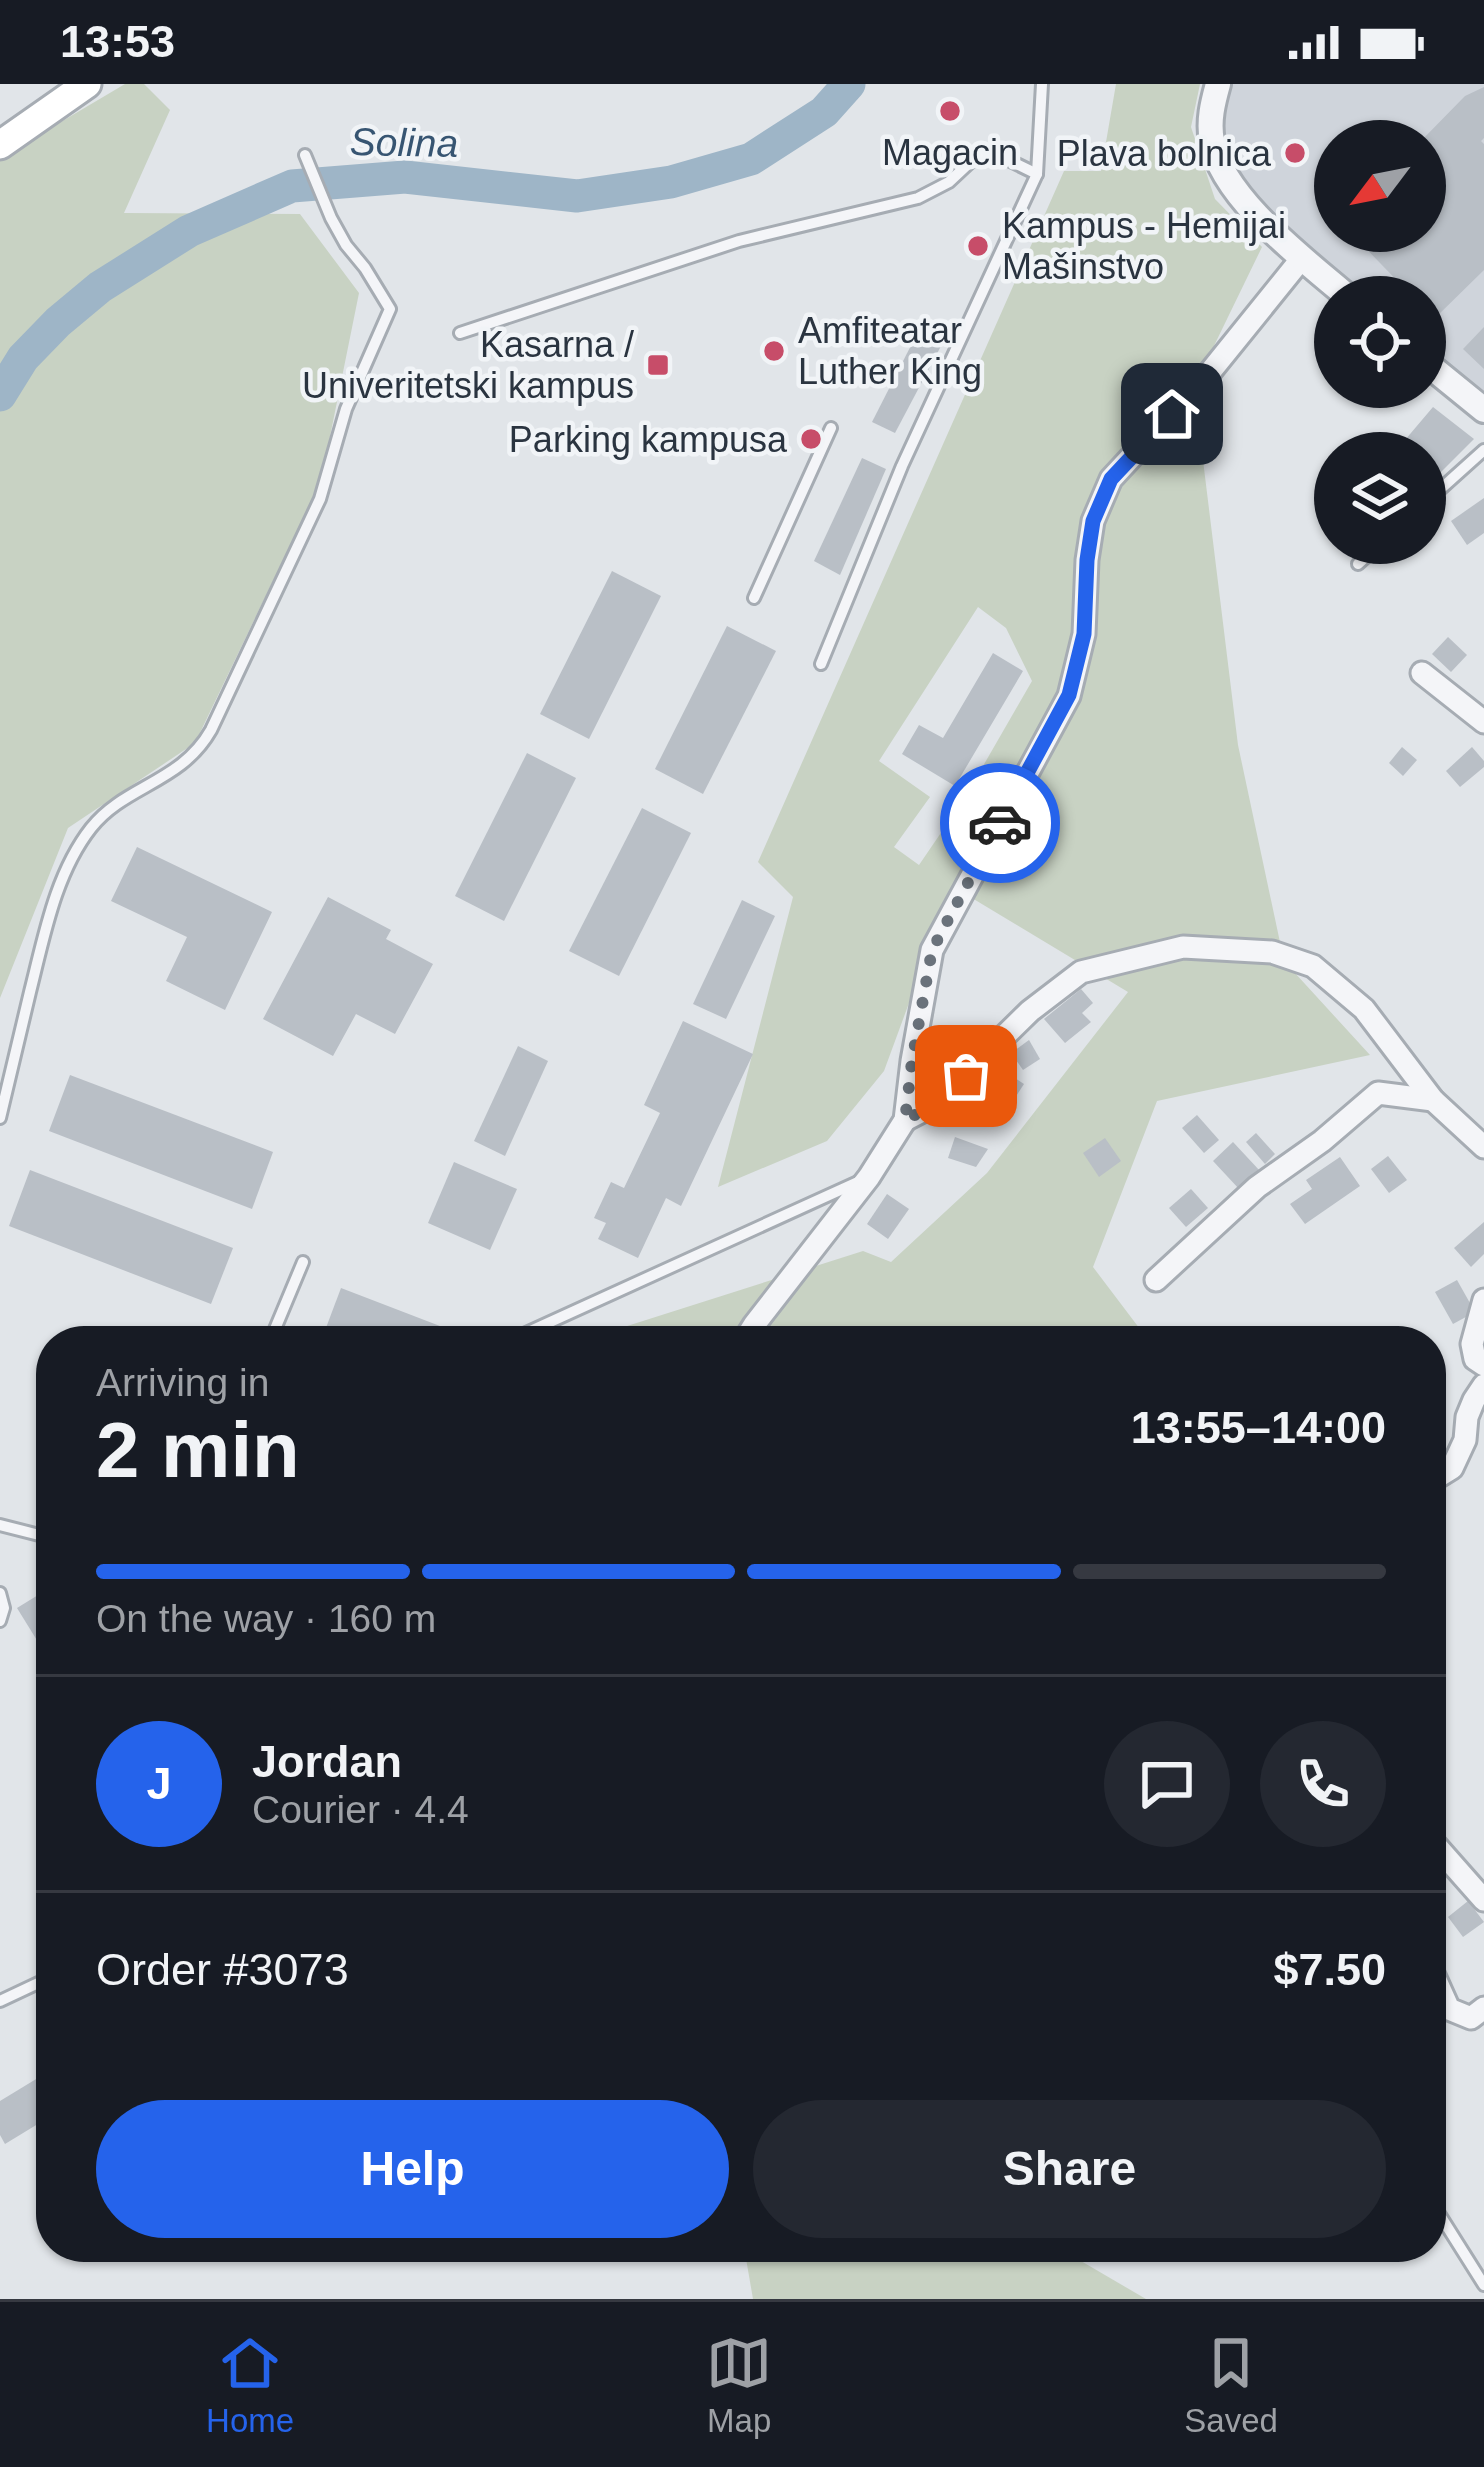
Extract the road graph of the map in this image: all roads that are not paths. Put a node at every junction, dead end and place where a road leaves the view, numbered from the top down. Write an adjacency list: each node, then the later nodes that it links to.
1 (87, 84): 4 (main road)
2 (1042, 84): 6 (lane)
3 (1218, 84): 7 (street)
4 (0, 145)
5 (305, 155): 20 (lane)
6 (1037, 174): 9 (lane); 16 (lane)
7 (1301, 258): 8 (street); 21 (street)
8 (1323, 276)
9 (460, 333)
10 (1446, 379): 11 (street)
11 (1484, 410)
12 (831, 428): 15 (lane)
13 (1484, 450): 14 (lane)
14 (1446, 484)
15 (754, 598)
16 (820, 664)
17 (1421, 674): 18 (street)
18 (1484, 722)
19 (1433, 1100): 21 (street); 22 (street); 25 (street)
20 (0, 1118)
21 (905, 1120): 23 (street)
22 (1484, 1147)
23 (868, 1177): 28 (lane); 29 (street)
24 (303, 1262): 27 (lane)
25 (1156, 1280)
26 (1484, 1300): 30 (street)
27 (276, 1326)
28 (541, 1326)
29 (753, 1326)
30 (1484, 1365)
31 (1484, 1385): 32 (street)
32 (1446, 1471)
33 (0, 1525): 34 (lane)
34 (36, 1534)
35 (0, 1593): 36 (lane)
36 (0, 1621)
37 (1446, 1857): 38 (street)
38 (1484, 1900)
39 (36, 1984): 40 (lane)
40 (0, 2001)
41 (1446, 2002): 42 (street)
42 (1484, 2008)
43 (1446, 2225): 44 (lane)
44 (1484, 2285)

